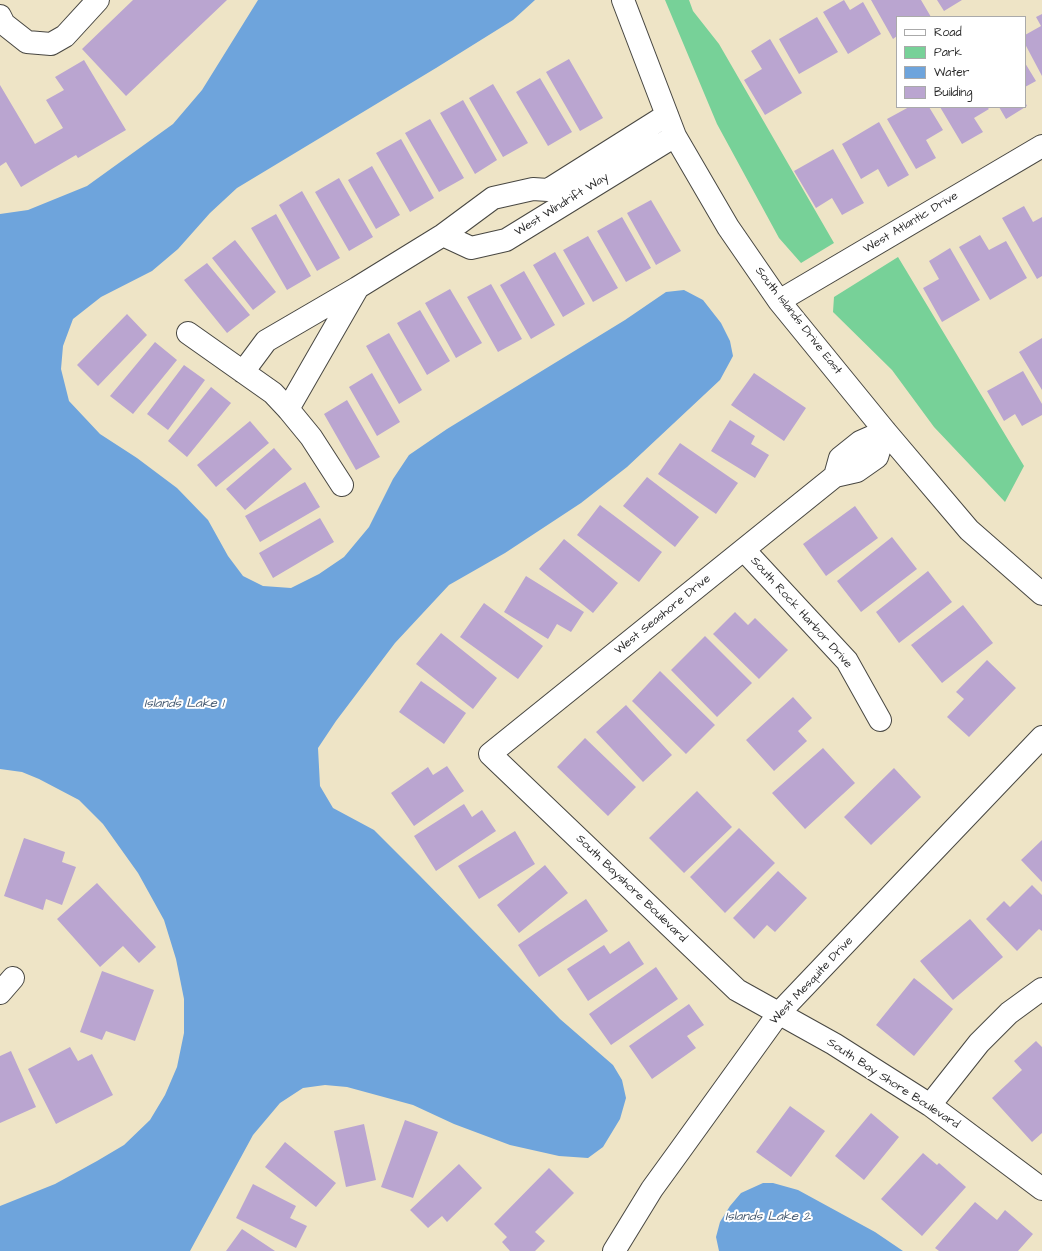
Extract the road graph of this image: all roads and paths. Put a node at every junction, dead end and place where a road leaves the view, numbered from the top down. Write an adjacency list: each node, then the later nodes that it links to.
1 (98, 0): 3 (street)
2 (623, 0): 4 (street, South Islands Drive East)
3 (0, 16)
4 (667, 115): 5 (street, South Islands Drive East); 7 (street, West Windrift Way)
5 (675, 136): 7 (street, West Windrift Way); 9 (street, South Islands Drive East)
6 (1042, 146): 9 (street, West Atlantic Drive)
7 (443, 235): 8 (street, West Windrift Way)
8 (357, 288): 11 (street, West Windrift Way); 12 (street, West Windrift Way)
9 (779, 301): 13 (street, South Islands Drive East)
10 (188, 333): 11 (street)
11 (243, 372): 12 (street)
12 (288, 409): 14 (street)
13 (885, 431): 15 (street, West Seashore Drive); 16 (street, South Islands Drive East)
14 (342, 485)
15 (744, 550): 17 (street, South Rock Harbor Drive); 19 (street, West Seashore Drive)
16 (1042, 594)
17 (880, 720)
18 (1042, 737): 21 (street, West Mesquite Drive)
19 (490, 754): 21 (street, South Bayshore Boulevard)
20 (1042, 989): 22 (street)
21 (779, 1013): 22 (street, South Bay Shore Boulevard); 24 (street, West Mesquite Drive)
22 (930, 1105): 23 (street, South Bay Shore Boulevard)
23 (1042, 1189)
24 (614, 1251)

